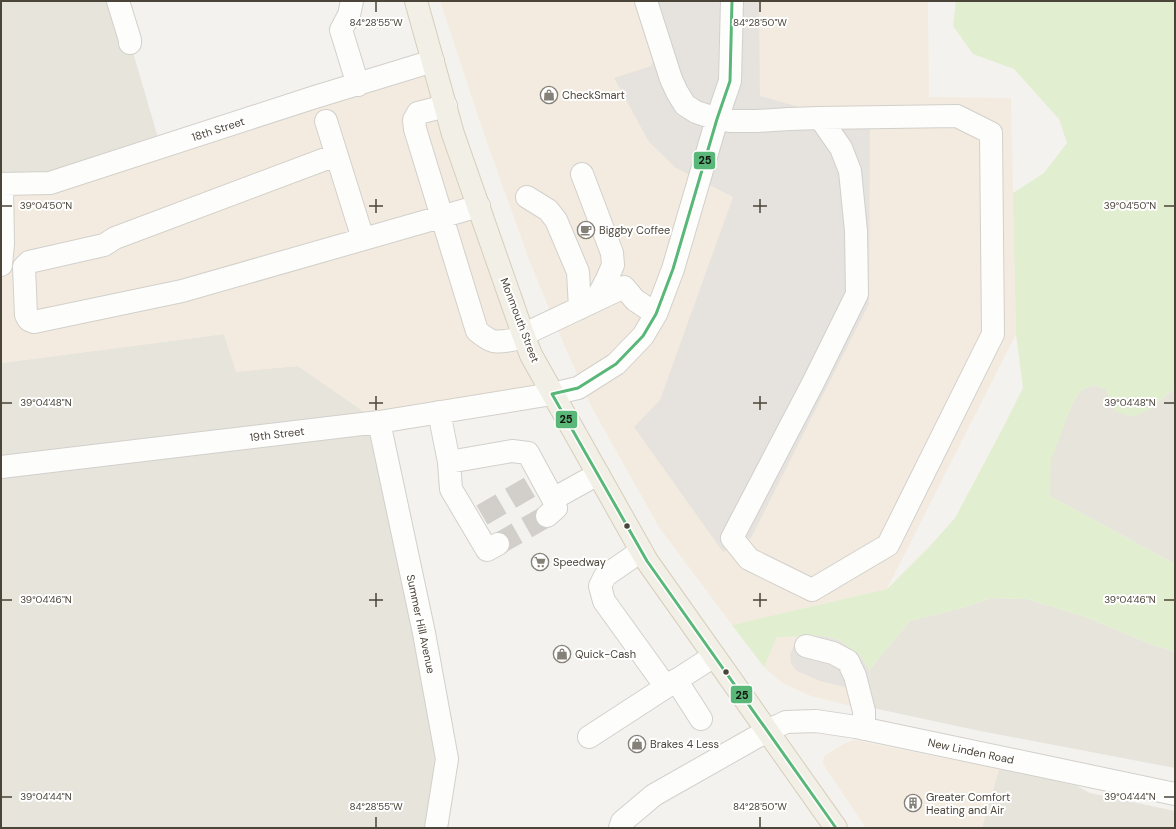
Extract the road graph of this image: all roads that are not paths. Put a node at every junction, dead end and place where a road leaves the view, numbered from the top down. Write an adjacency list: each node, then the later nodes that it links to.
1 (118, 1): 6 (street)
2 (352, 1): 8 (street)
3 (416, 1): 7 (main road, Monmouth Street)
4 (646, 1): 11 (street)
5 (732, 1): 11 (street, 19th Street)
6 (130, 43)
7 (433, 61): 8 (street, 18th Street); 9 (main road, Monmouth Street)
8 (358, 85): 15 (street, 18th Street)
9 (446, 106): 17 (main road, Monmouth Street); 18 (street)
10 (820, 118): 10 (street); 11 (street)
11 (717, 119): 22 (street, 19th Street)
12 (326, 122): 13 (street)
13 (336, 155): 19 (street); 19 (street)
14 (582, 174): 21 (street)
15 (2, 184): 20 (street)
16 (527, 197): 21 (street)
17 (479, 206): 18 (street); 23 (main road, Monmouth Street)
18 (442, 216): 19 (street); 23 (street)
19 (363, 239)
20 (1, 265)
21 (588, 304): 22 (street); 23 (street)
22 (656, 314): 24 (street, 19th Street)
23 (523, 334): 24 (main road, Monmouth Street)
24 (552, 394): 25 (street, 19th Street); 29 (main road, Monmouth Street)
25 (440, 412): 26 (street, 19th Street); 27 (street)
26 (379, 422): 28 (street, 19th Street); 41 (street, Summer Hill Avenue)
27 (449, 462): 29 (street); 30 (street)
28 (1, 466)
29 (598, 474): 31 (main road, Monmouth Street)
30 (498, 544)
31 (641, 551): 33 (main road, Monmouth Street); 34 (street)
32 (806, 646): 36 (street)
33 (714, 656): 34 (street); 37 (main road, Monmouth Street)
34 (671, 684): 35 (street); 38 (street)
35 (701, 719)
36 (864, 729): 37 (street, New Linden Road); 39 (street, New Linden Road)
37 (767, 730): 40 (street, New Linden Road); 44 (main road, Monmouth Street)
38 (589, 736)
39 (1175, 794)
40 (654, 795): 42 (street, New Linden Road); 43 (street)
41 (436, 828)
42 (620, 828)
43 (637, 828)
44 (836, 828)

